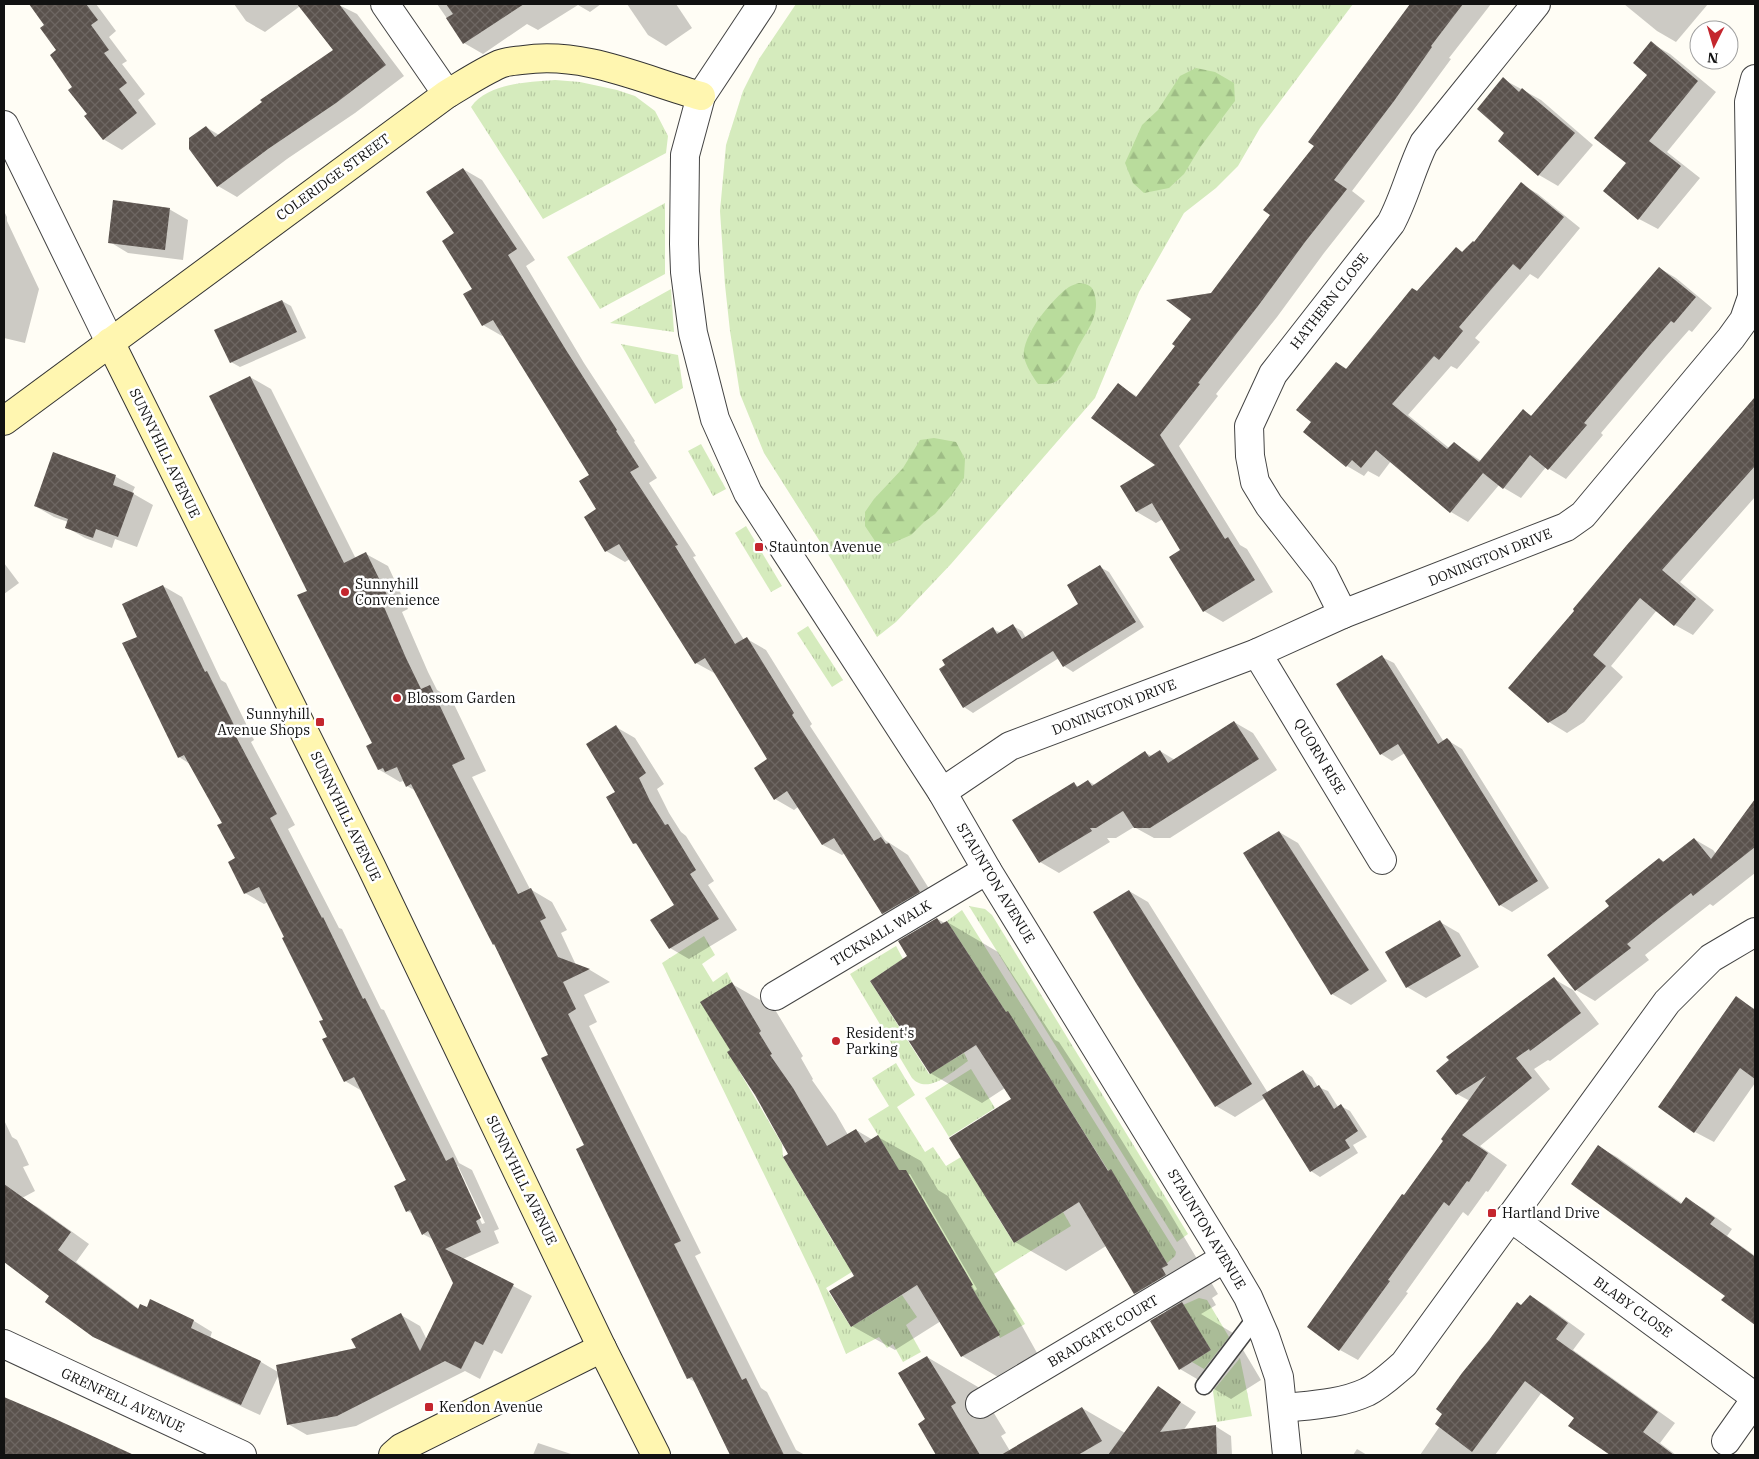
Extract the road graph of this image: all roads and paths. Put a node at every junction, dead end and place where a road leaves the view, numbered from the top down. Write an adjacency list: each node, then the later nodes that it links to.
1 (385, 4): 5 (street)
2 (762, 4): 6 (street, STAUNTON AVENUE)
3 (1536, 4): 10 (street, HATHERN CLOSE)
4 (1755, 79): 10 (street, DONINGTON DRIVE)
5 (447, 94): 6 (street, COLERIDGE STREET); 8 (street, COLERIDGE STREET)
6 (701, 96): 12 (street, STAUNTON AVENUE)
7 (4, 125): 8 (street, SUNNYHILL AVENUE)
8 (110, 342): 9 (street, COLERIDGE STREET); 21 (street, SUNNYHILL AVENUE)
9 (4, 421)
10 (1342, 614): 11 (street, DONINGTON DRIVE)
11 (1257, 653): 12 (street, DONINGTON DRIVE); 13 (street, QUORN RISE)
12 (942, 792): 14 (street, STAUNTON AVENUE)
13 (1382, 860)
14 (987, 870): 16 (street, TICKNALL WALK); 18 (street, STAUNTON AVENUE)
15 (1754, 937): 17 (street)
16 (775, 996)
17 (1510, 1217): 23 (street, BLABY CLOSE); 25 (street)
18 (1225, 1258): 19 (street, STAUNTON AVENUE); 24 (street, BRADGATE COURT)
19 (1256, 1316): 22 (lane); 25 (street, STAUNTON AVENUE)
20 (4, 1344): 27 (street, GRENFELL AVENUE)
21 (602, 1348): 28 (street); 29 (street, SUNNYHILL AVENUE)
22 (1204, 1386)
23 (1755, 1399): 26 (street, BLABY CLOSE)
24 (980, 1404)
25 (1284, 1408): 30 (street, STAUNTON AVENUE)
26 (1726, 1441)
27 (242, 1455)
28 (393, 1455)
29 (656, 1455)
30 (1288, 1455)

